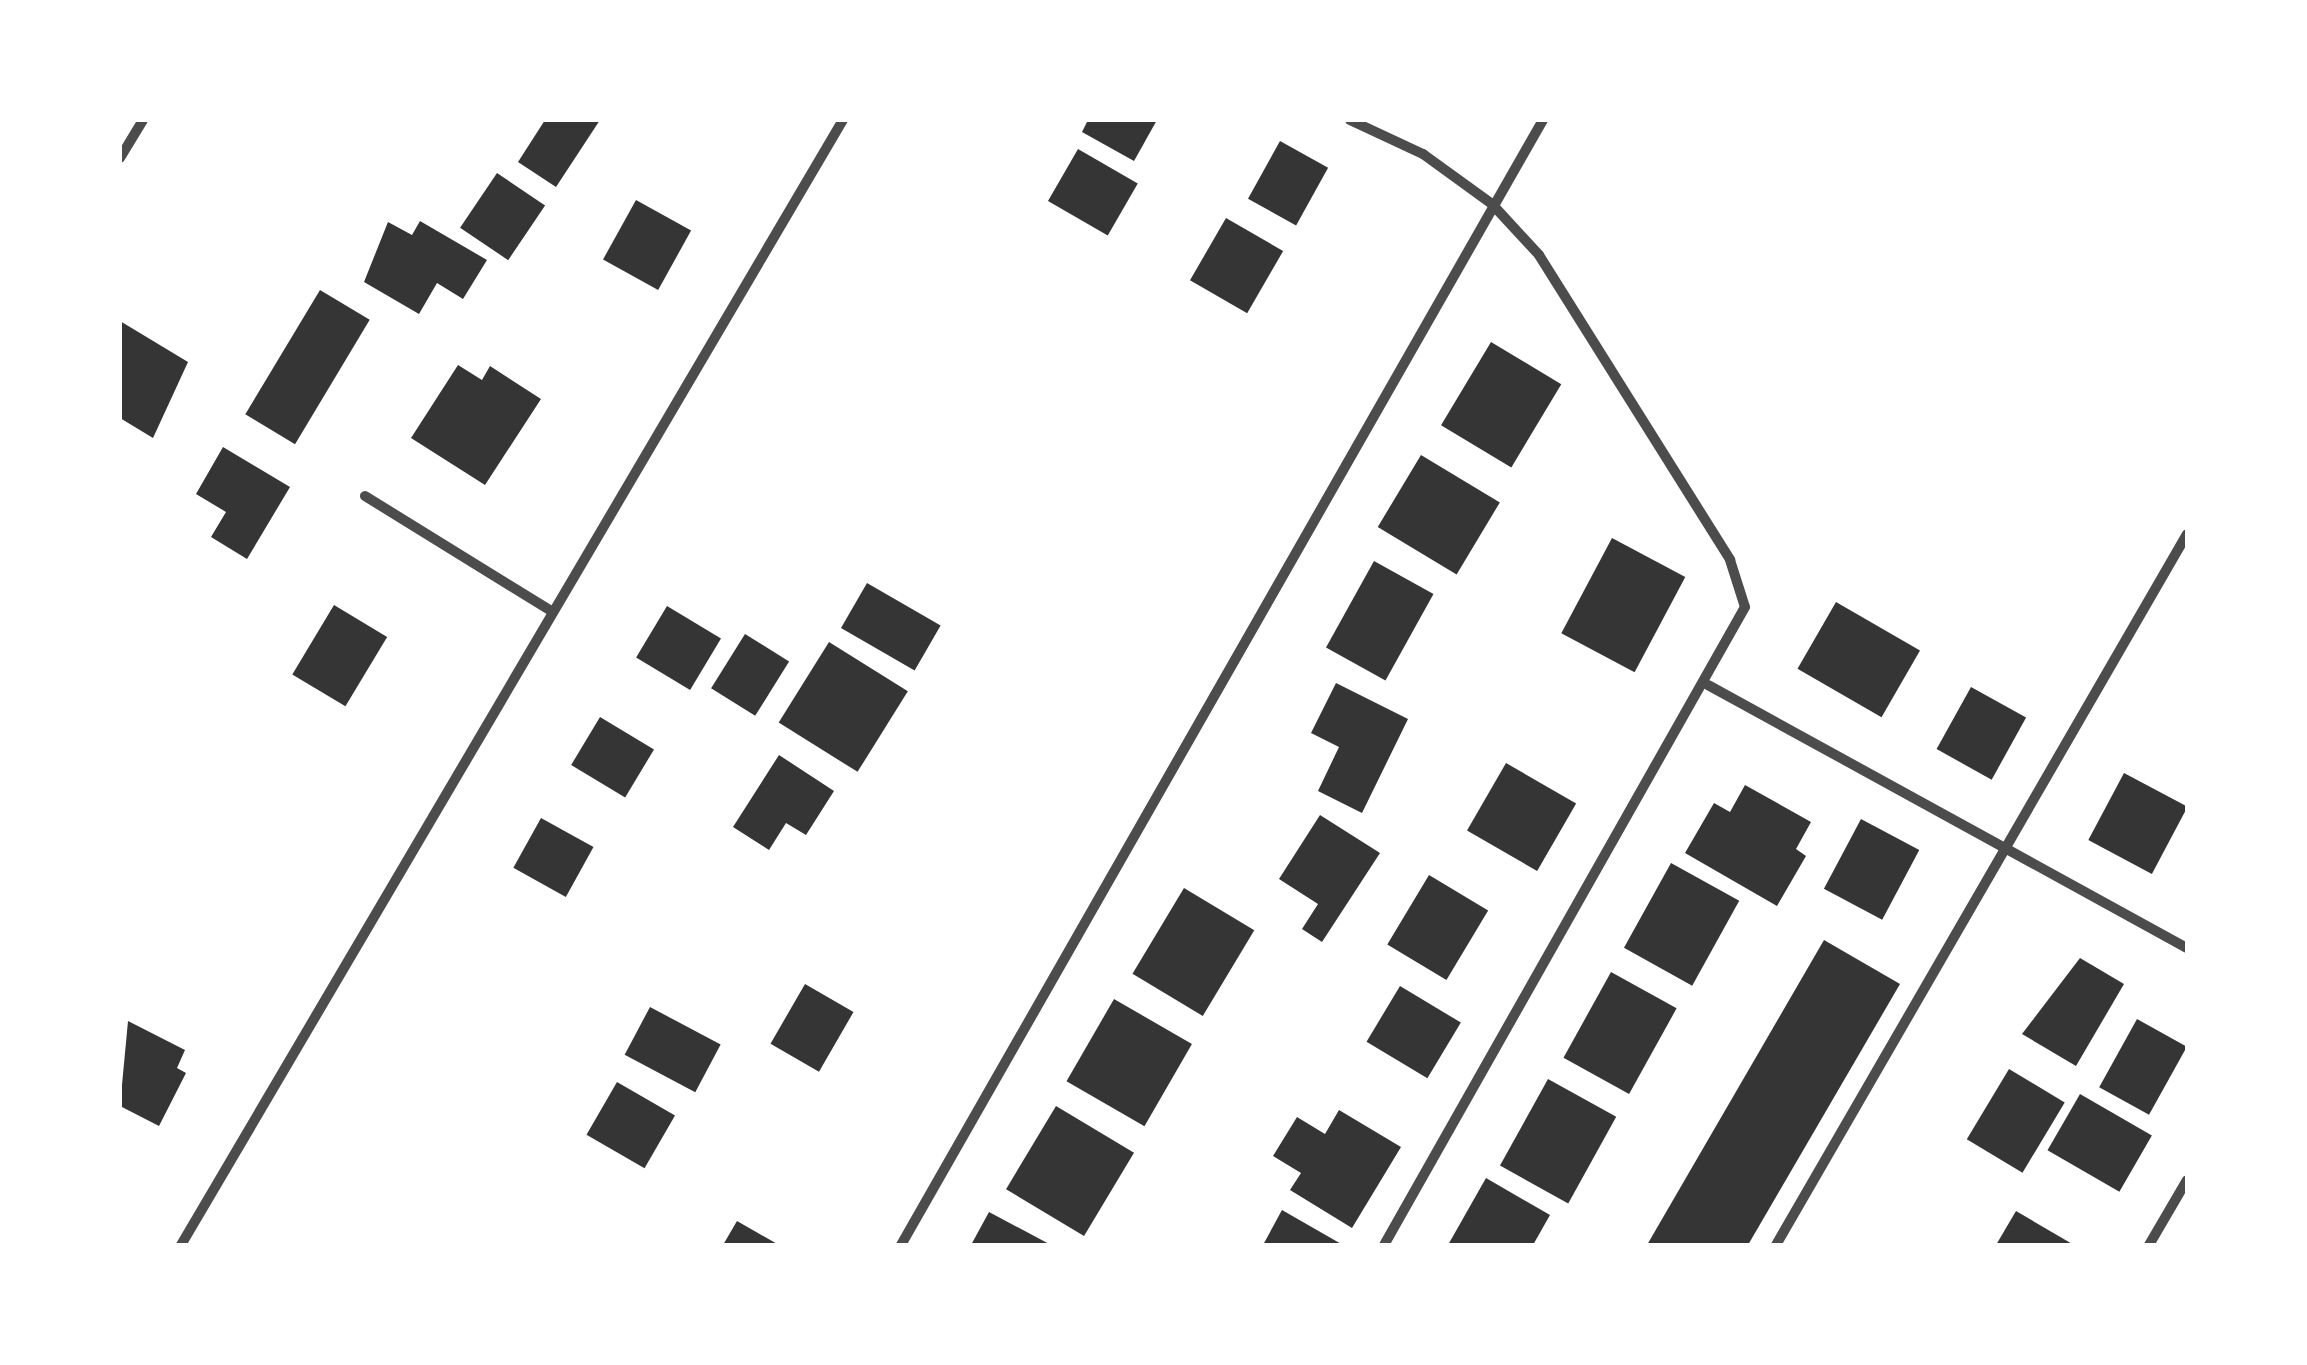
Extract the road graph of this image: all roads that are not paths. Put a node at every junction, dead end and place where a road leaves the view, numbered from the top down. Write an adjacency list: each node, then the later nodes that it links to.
1 (143, 120): 5 (street)
2 (843, 120): 9 (street)
3 (1350, 120): 6 (street)
4 (1543, 120): 6 (street)
5 (120, 158)
6 (1492, 204): 10 (street); 15 (street)
7 (364, 496): 9 (street)
8 (2187, 534): 11 (street)
9 (550, 612): 14 (street)
10 (1708, 685): 11 (street); 16 (street)
11 (2006, 850): 12 (street); 17 (street)
12 (2187, 948)
13 (2187, 1180): 18 (street)
14 (181, 1245)
15 (901, 1245)
16 (1384, 1245)
17 (1776, 1245)
18 (2149, 1245)

